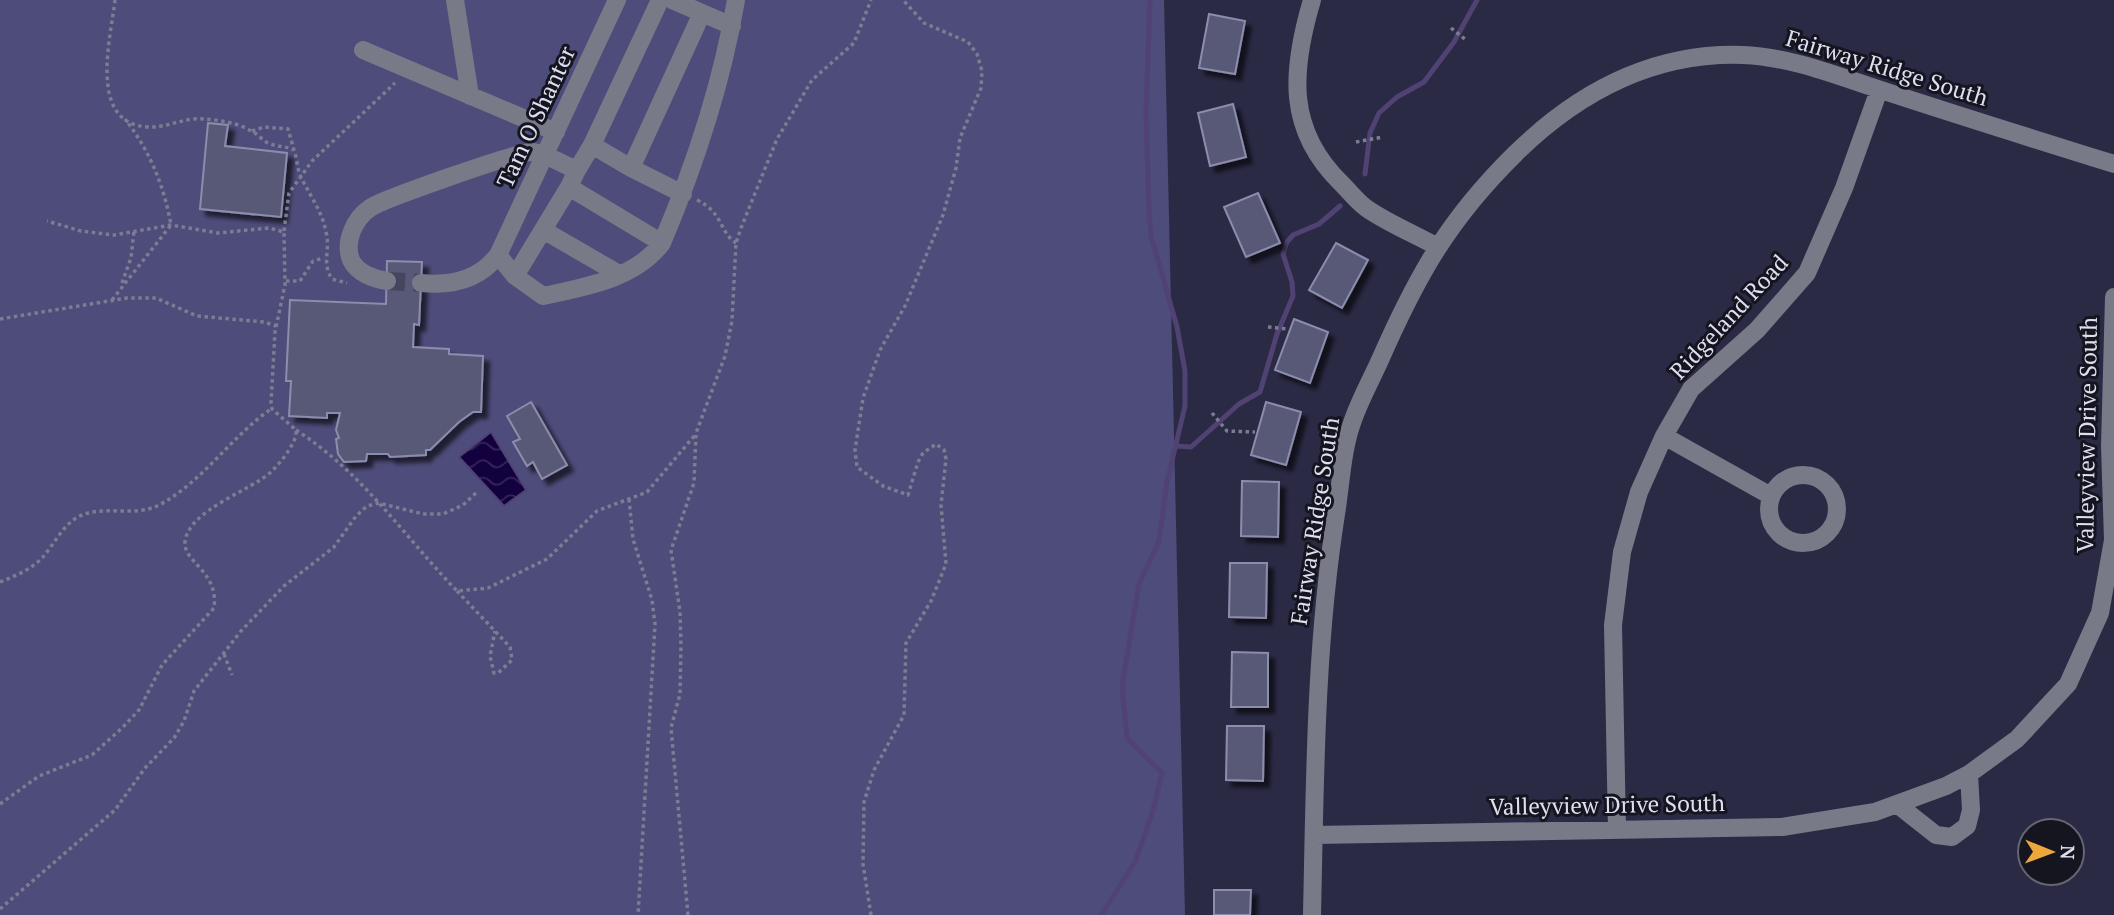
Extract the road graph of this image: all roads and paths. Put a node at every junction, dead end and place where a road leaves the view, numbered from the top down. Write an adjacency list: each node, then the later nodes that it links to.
1 (116, 0): 18 (path)
2 (455, 0): 17 (street)
3 (617, 0): 20 (street, Tam O Shanter)
4 (660, 0): 23 (street)
5 (672, 0): 10 (street)
6 (736, 0): 11 (street)
7 (871, 0): 38 (path)
8 (902, 0): 79 (path)
9 (1312, 0): 39 (street)
10 (702, 13): 11 (street); 27 (street)
11 (732, 26): 31 (street)
12 (1451, 28): 13 (path)
13 (1466, 40)
14 (363, 50): 15 (street)
15 (409, 70): 17 (street); 29 (path)
16 (1879, 90): 26 (street, Fairway Ridge South); 39 (street, Fairway Ridge South); 61 (street, Ridgeland Road)
17 (470, 96): 20 (street)
18 (121, 115): 19 (path); 33 (path)
19 (252, 131): 24 (path); 24 (path)
20 (556, 132): 25 (street, Tam O Shanter)
21 (1382, 136): 22 (path)
22 (1356, 142)
23 (592, 145): 27 (street); 28 (street)
24 (294, 150): 29 (path)
25 (543, 157): 28 (street); 40 (street, Tam O Shanter); 43 (street)
26 (2114, 164)
27 (631, 169): 31 (street)
28 (577, 170): 30 (street)
29 (301, 176): 36 (path); 41 (path)
30 (569, 187): 34 (street); 37 (street)
31 (683, 194): 37 (street); 38 (path)
32 (47, 221): 35 (path)
33 (171, 225): 35 (path); 36 (path); 48 (path)
34 (543, 230): 42 (street); 44 (street)
35 (134, 231): 48 (path)
36 (284, 232): 45 (path)
37 (662, 243): 42 (street)
38 (736, 243): 60 (path)
39 (1436, 246): 75 (street, Fairway Ridge South)
40 (498, 255): 44 (street); 47 (street)
41 (324, 258): 43 (path); 45 (path)
42 (619, 274): 44 (street)
43 (368, 275): 46 (street)
44 (515, 276)
45 (285, 281): 52 (path)
46 (387, 281)
47 (421, 282)
48 (121, 285): 50 (path)
49 (2114, 297): 55 (street, Valleyview Drive South)
50 (112, 300): 51 (path); 52 (path)
51 (0, 319)
52 (276, 326): 56 (path)
53 (1268, 327): 54 (path)
54 (1287, 329)
55 (2113, 385): 71 (street, Valleyview Drive South)
56 (272, 409): 58 (path); 66 (path)
57 (1212, 413): 59 (path)
58 (296, 430): 65 (path); 72 (path)
59 (1255, 432)
60 (696, 433): 64 (path); 78 (path)
61 (1664, 436): 63 (street); 74 (street, Ridgeland Road)
62 (477, 492): 65 (path)
63 (1771, 496)
64 (629, 499): 67 (path); 77 (path)
65 (379, 503): 67 (path); 69 (path)
66 (0, 582)
67 (457, 591): 68 (path)
68 (495, 631): 68 (path)
69 (224, 654): 70 (path); 76 (path)
70 (232, 675)
71 (1969, 774): 73 (street, Valleyview Drive South); 73 (street)
72 (0, 804)
73 (1898, 805): 74 (street, Valleyview Drive South)
74 (1617, 830): 75 (street, Valleyview Drive South)
75 (1314, 835): 80 (street, Fairway Ridge South)
76 (0, 909)
77 (638, 915)
78 (688, 915)
79 (871, 915)
80 (1312, 915)

